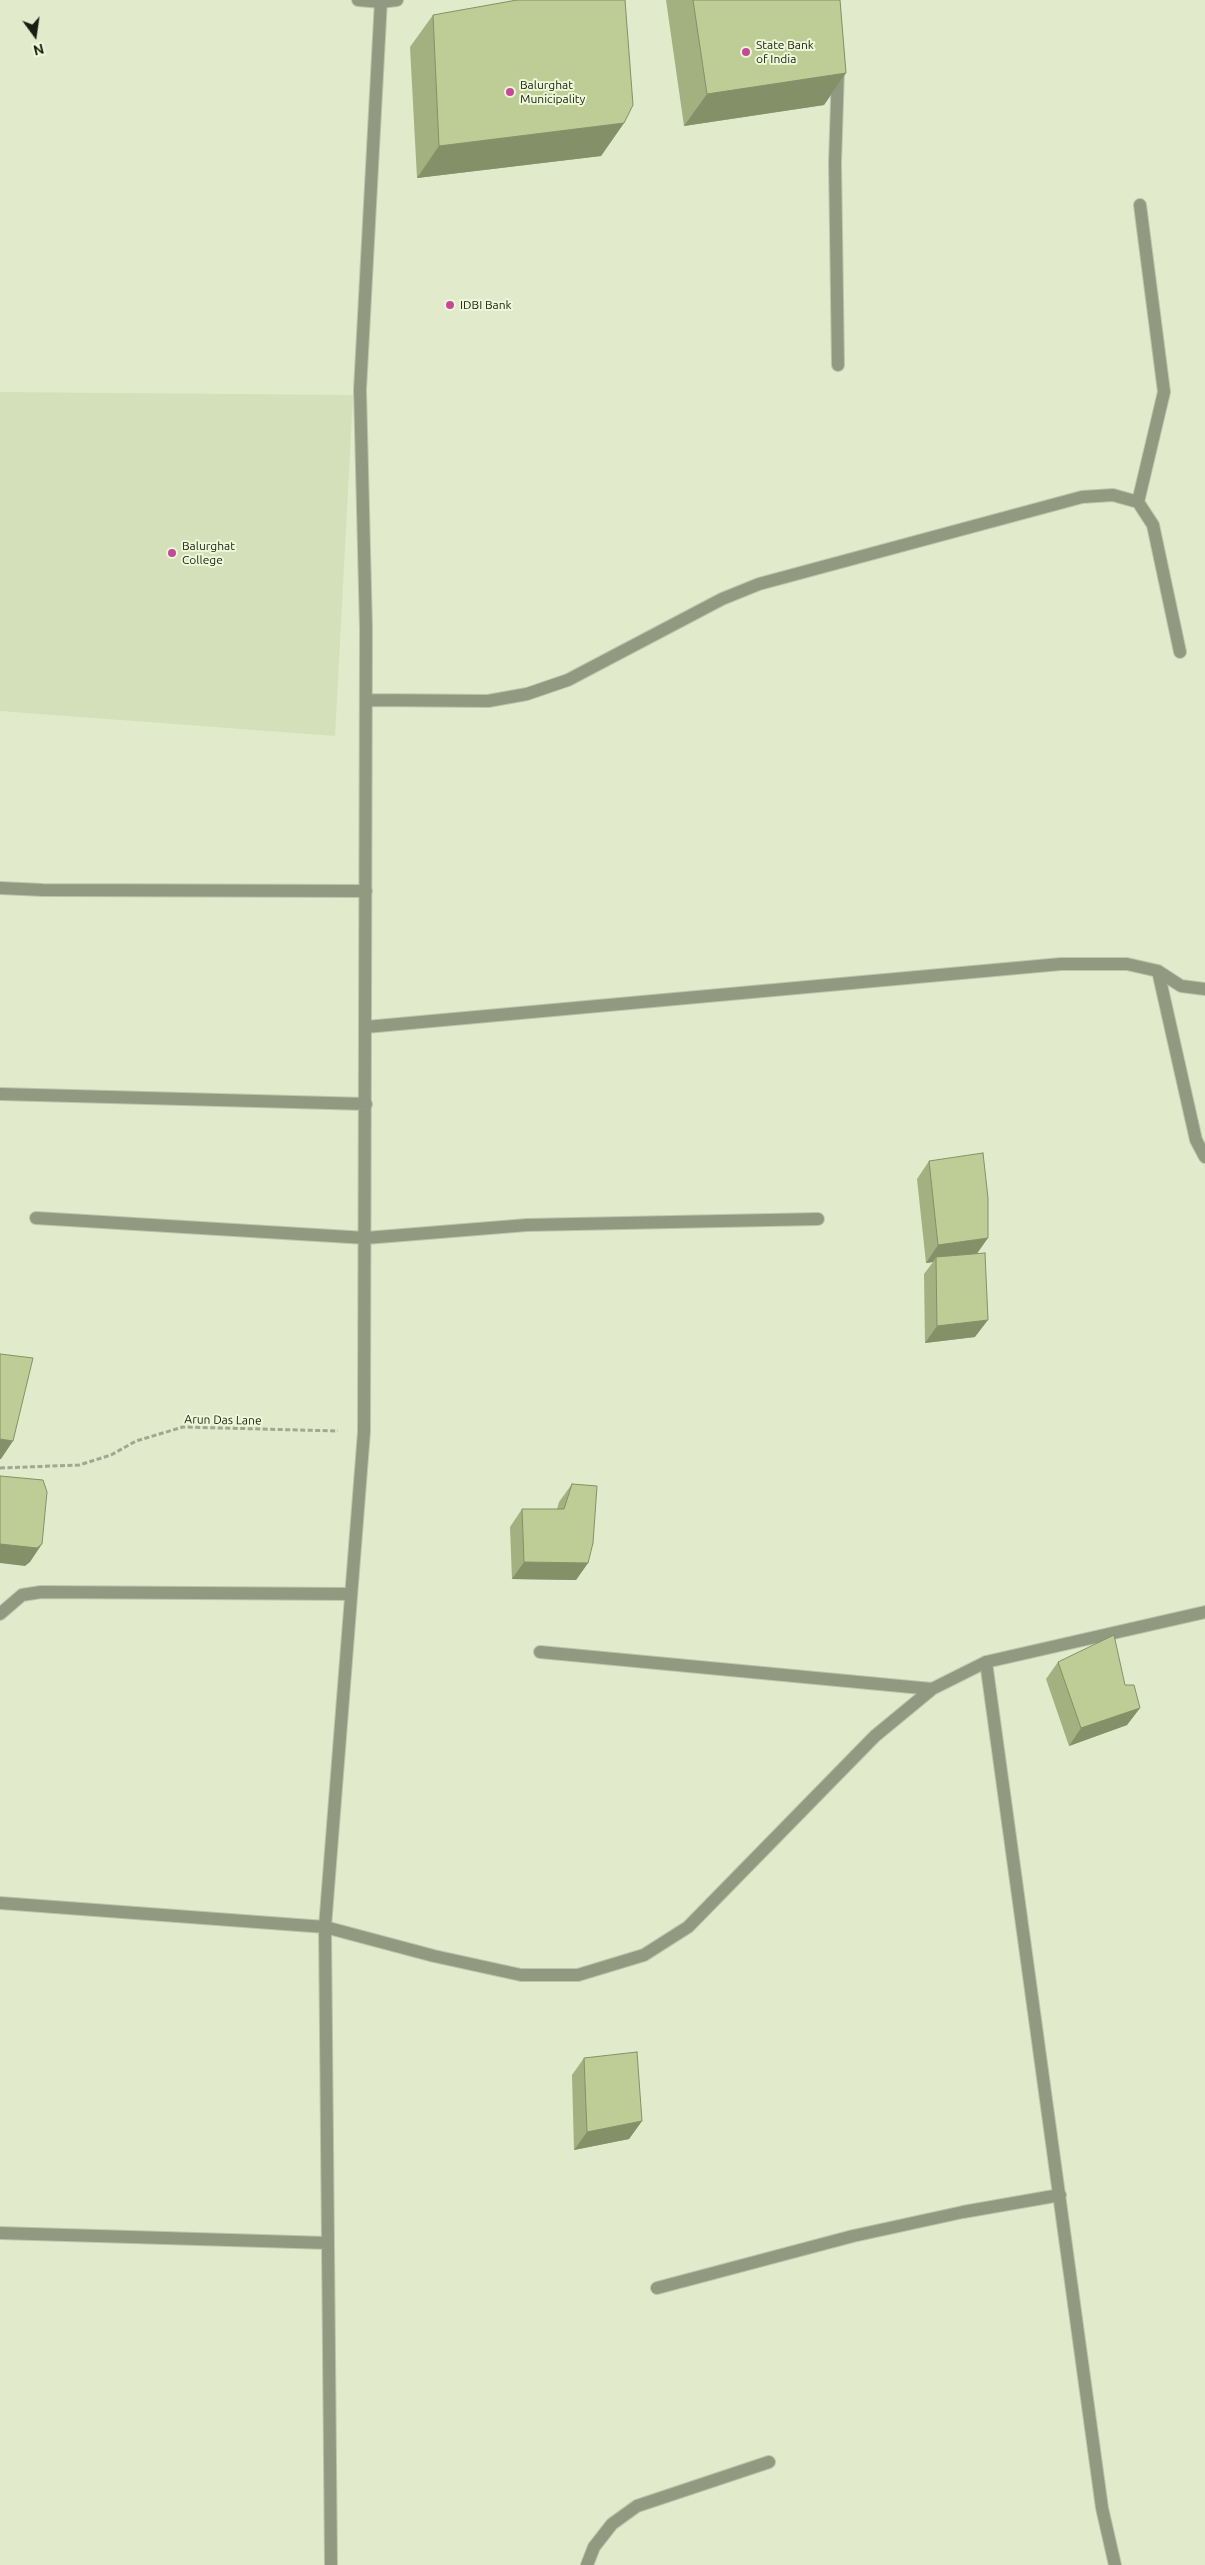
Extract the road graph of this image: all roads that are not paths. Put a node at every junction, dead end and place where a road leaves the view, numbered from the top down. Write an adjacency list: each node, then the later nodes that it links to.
1 (358, 0): 3 (street)
2 (397, 0): 3 (street)
3 (381, 1): 9 (street)
4 (838, 58): 6 (street)
5 (1140, 206): 7 (street)
6 (838, 365)
7 (1138, 502): 8 (street); 9 (street)
8 (1180, 652)
9 (366, 700): 11 (street)
10 (0, 888): 11 (street)
11 (366, 890): 14 (street)
12 (1158, 971): 13 (street); 14 (street); 17 (street)
13 (1205, 989)
14 (366, 1027): 16 (street)
15 (0, 1094): 16 (street)
16 (366, 1104): 20 (street)
17 (1205, 1157)
18 (36, 1218): 20 (street)
19 (818, 1219): 20 (street)
20 (366, 1238): 21 (street)
21 (351, 1594): 23 (street); 28 (street)
22 (1205, 1612): 25 (street)
23 (0, 1614)
24 (540, 1652): 26 (street)
25 (986, 1662): 26 (street); 29 (street)
26 (932, 1690): 28 (street)
27 (0, 1903): 28 (street)
28 (326, 1927): 31 (street)
29 (1060, 2195): 32 (street); 36 (street)
30 (0, 2233): 31 (street)
31 (328, 2243): 34 (street)
32 (657, 2288)
33 (769, 2462): 35 (street)
34 (330, 2565)
35 (586, 2565)
36 (1115, 2565)

